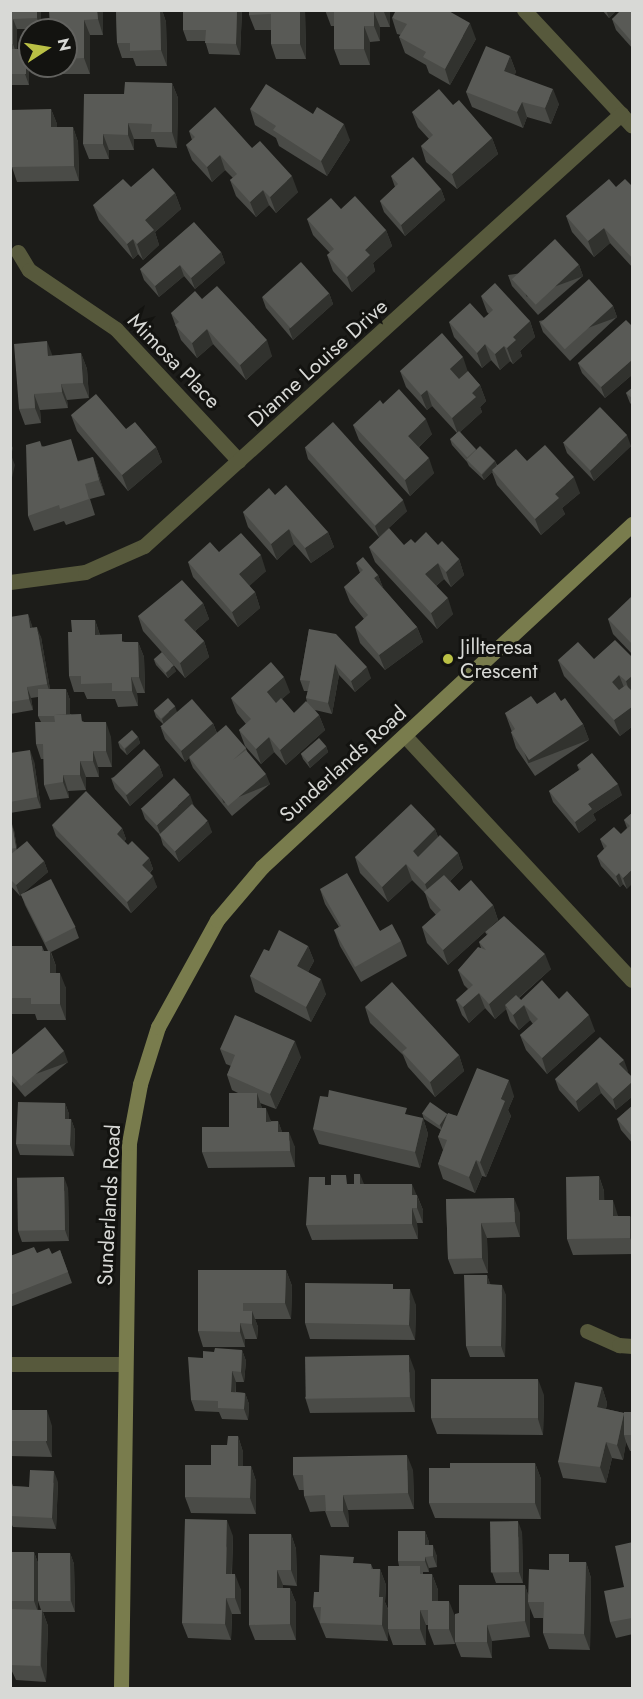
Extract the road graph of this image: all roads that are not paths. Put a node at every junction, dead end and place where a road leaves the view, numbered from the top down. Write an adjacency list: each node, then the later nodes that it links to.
1 (524, 10): 2 (street)
2 (621, 114): 3 (street); 5 (street, Dianne Louise Drive)
3 (633, 126)
4 (18, 252): 5 (street, Mimosa Place)
5 (239, 461): 7 (street, Dianne Louise Drive)
6 (633, 524): 8 (street, Sunderlands Road)
7 (10, 582)
8 (405, 736): 9 (street); 13 (street, Sunderlands Road)
9 (633, 980)
10 (587, 1331): 11 (street)
11 (633, 1346)
12 (10, 1364): 13 (street)
13 (124, 1364): 14 (street, Sunderlands Road)
14 (121, 1689)

